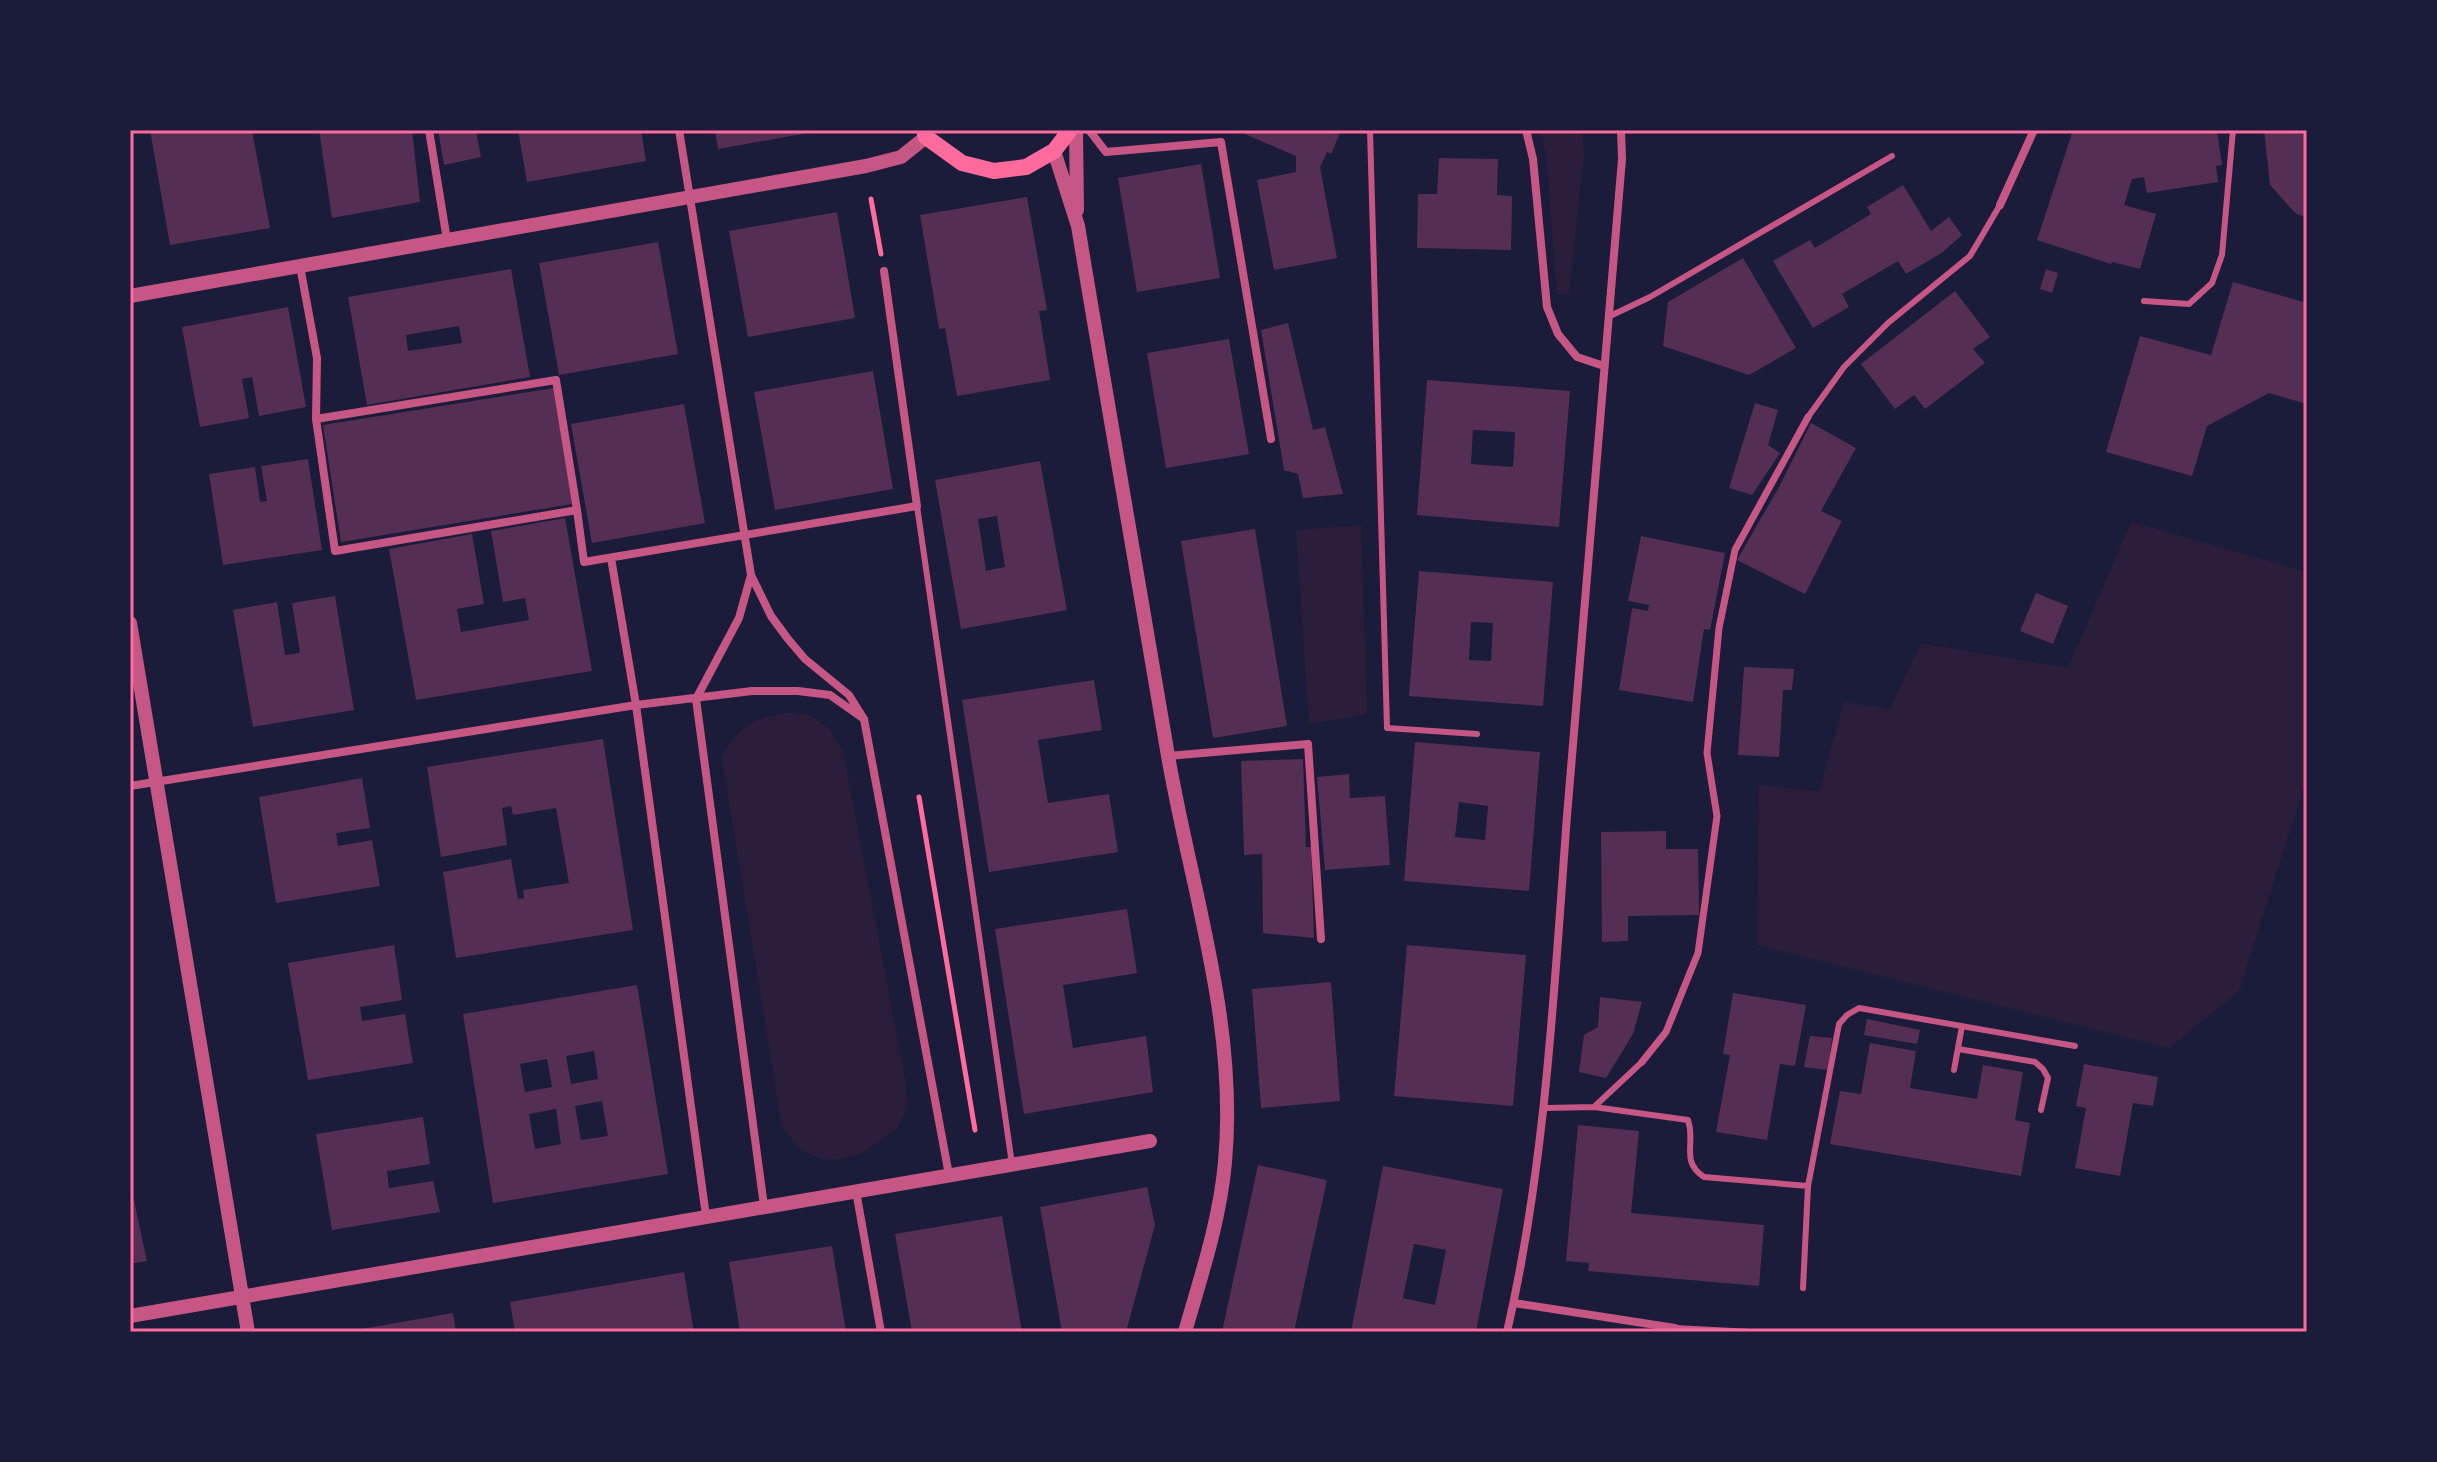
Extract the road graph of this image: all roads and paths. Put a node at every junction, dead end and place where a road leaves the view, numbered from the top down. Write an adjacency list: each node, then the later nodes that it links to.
1 (429, 130): 18 (street)
2 (679, 130): 14 (street)
3 (1070, 130): 12 (main road)
4 (1076, 130): 17 (street)
5 (1089, 130): 27 (street)
6 (1370, 130): 37 (lane)
7 (1526, 130): 24 (street)
8 (1621, 130): 23 (street)
9 (2034, 130): 16 (street)
10 (2233, 130): 22 (lane)
11 (925, 133): 12 (main road); 14 (street)
12 (1054, 151): 17 (street)
13 (1892, 156): 23 (lane)
14 (689, 197): 18 (street); 30 (street)
15 (871, 199): 20 (path)
16 (2000, 205): 25 (lane)
17 (1078, 226): 38 (street)
18 (447, 240): 19 (street)
19 (300, 266): 21 (street); 26 (street)
20 (884, 271): 28 (street)
21 (130, 296)
22 (2144, 301)
23 (1608, 317): 24 (street)
24 (1604, 366): 49 (street)
25 (1808, 417): 46 (street)
26 (316, 419): 29 (street); 29 (street)
27 (1271, 439)
28 (917, 506): 30 (street); 53 (lane)
29 (577, 510): 31 (street)
30 (743, 536): 31 (street); 32 (street)
31 (611, 558): 35 (street)
32 (751, 575): 34 (street); 36 (street)
33 (130, 623): 39 (street)
34 (696, 699): 35 (street); 36 (street); 57 (street)
35 (636, 705): 39 (street); 58 (street)
36 (864, 719): 54 (street)
37 (1477, 734)
38 (1168, 756): 42 (street); 67 (street)
39 (156, 782): 40 (street); 60 (street)
40 (130, 786)
41 (919, 797): 51 (path)
42 (1321, 939)
43 (1962, 1026): 44 (lane); 45 (lane); 55 (lane)
44 (2075, 1046)
45 (1958, 1049): 47 (lane); 50 (lane)
46 (1642, 1062): 48 (lane)
47 (1954, 1070)
48 (1594, 1107): 49 (lane); 55 (lane)
49 (1545, 1108): 61 (street)
50 (2041, 1110)
51 (975, 1130)
52 (1150, 1141): 53 (street)
53 (1012, 1164): 54 (street)
54 (949, 1175): 56 (street)
55 (1808, 1186): 59 (lane)
56 (856, 1190): 57 (street); 66 (street)
57 (764, 1206): 58 (street)
58 (706, 1216): 60 (street)
59 (1803, 1288)
60 (241, 1296): 62 (street); 65 (street)
61 (1514, 1303): 63 (street); 68 (street)
62 (130, 1316)
63 (1675, 1328): 64 (lane)
64 (1701, 1331): 69 (lane)
65 (248, 1332)
66 (881, 1332)
67 (1185, 1332)
68 (1507, 1332)
69 (1752, 1332)

